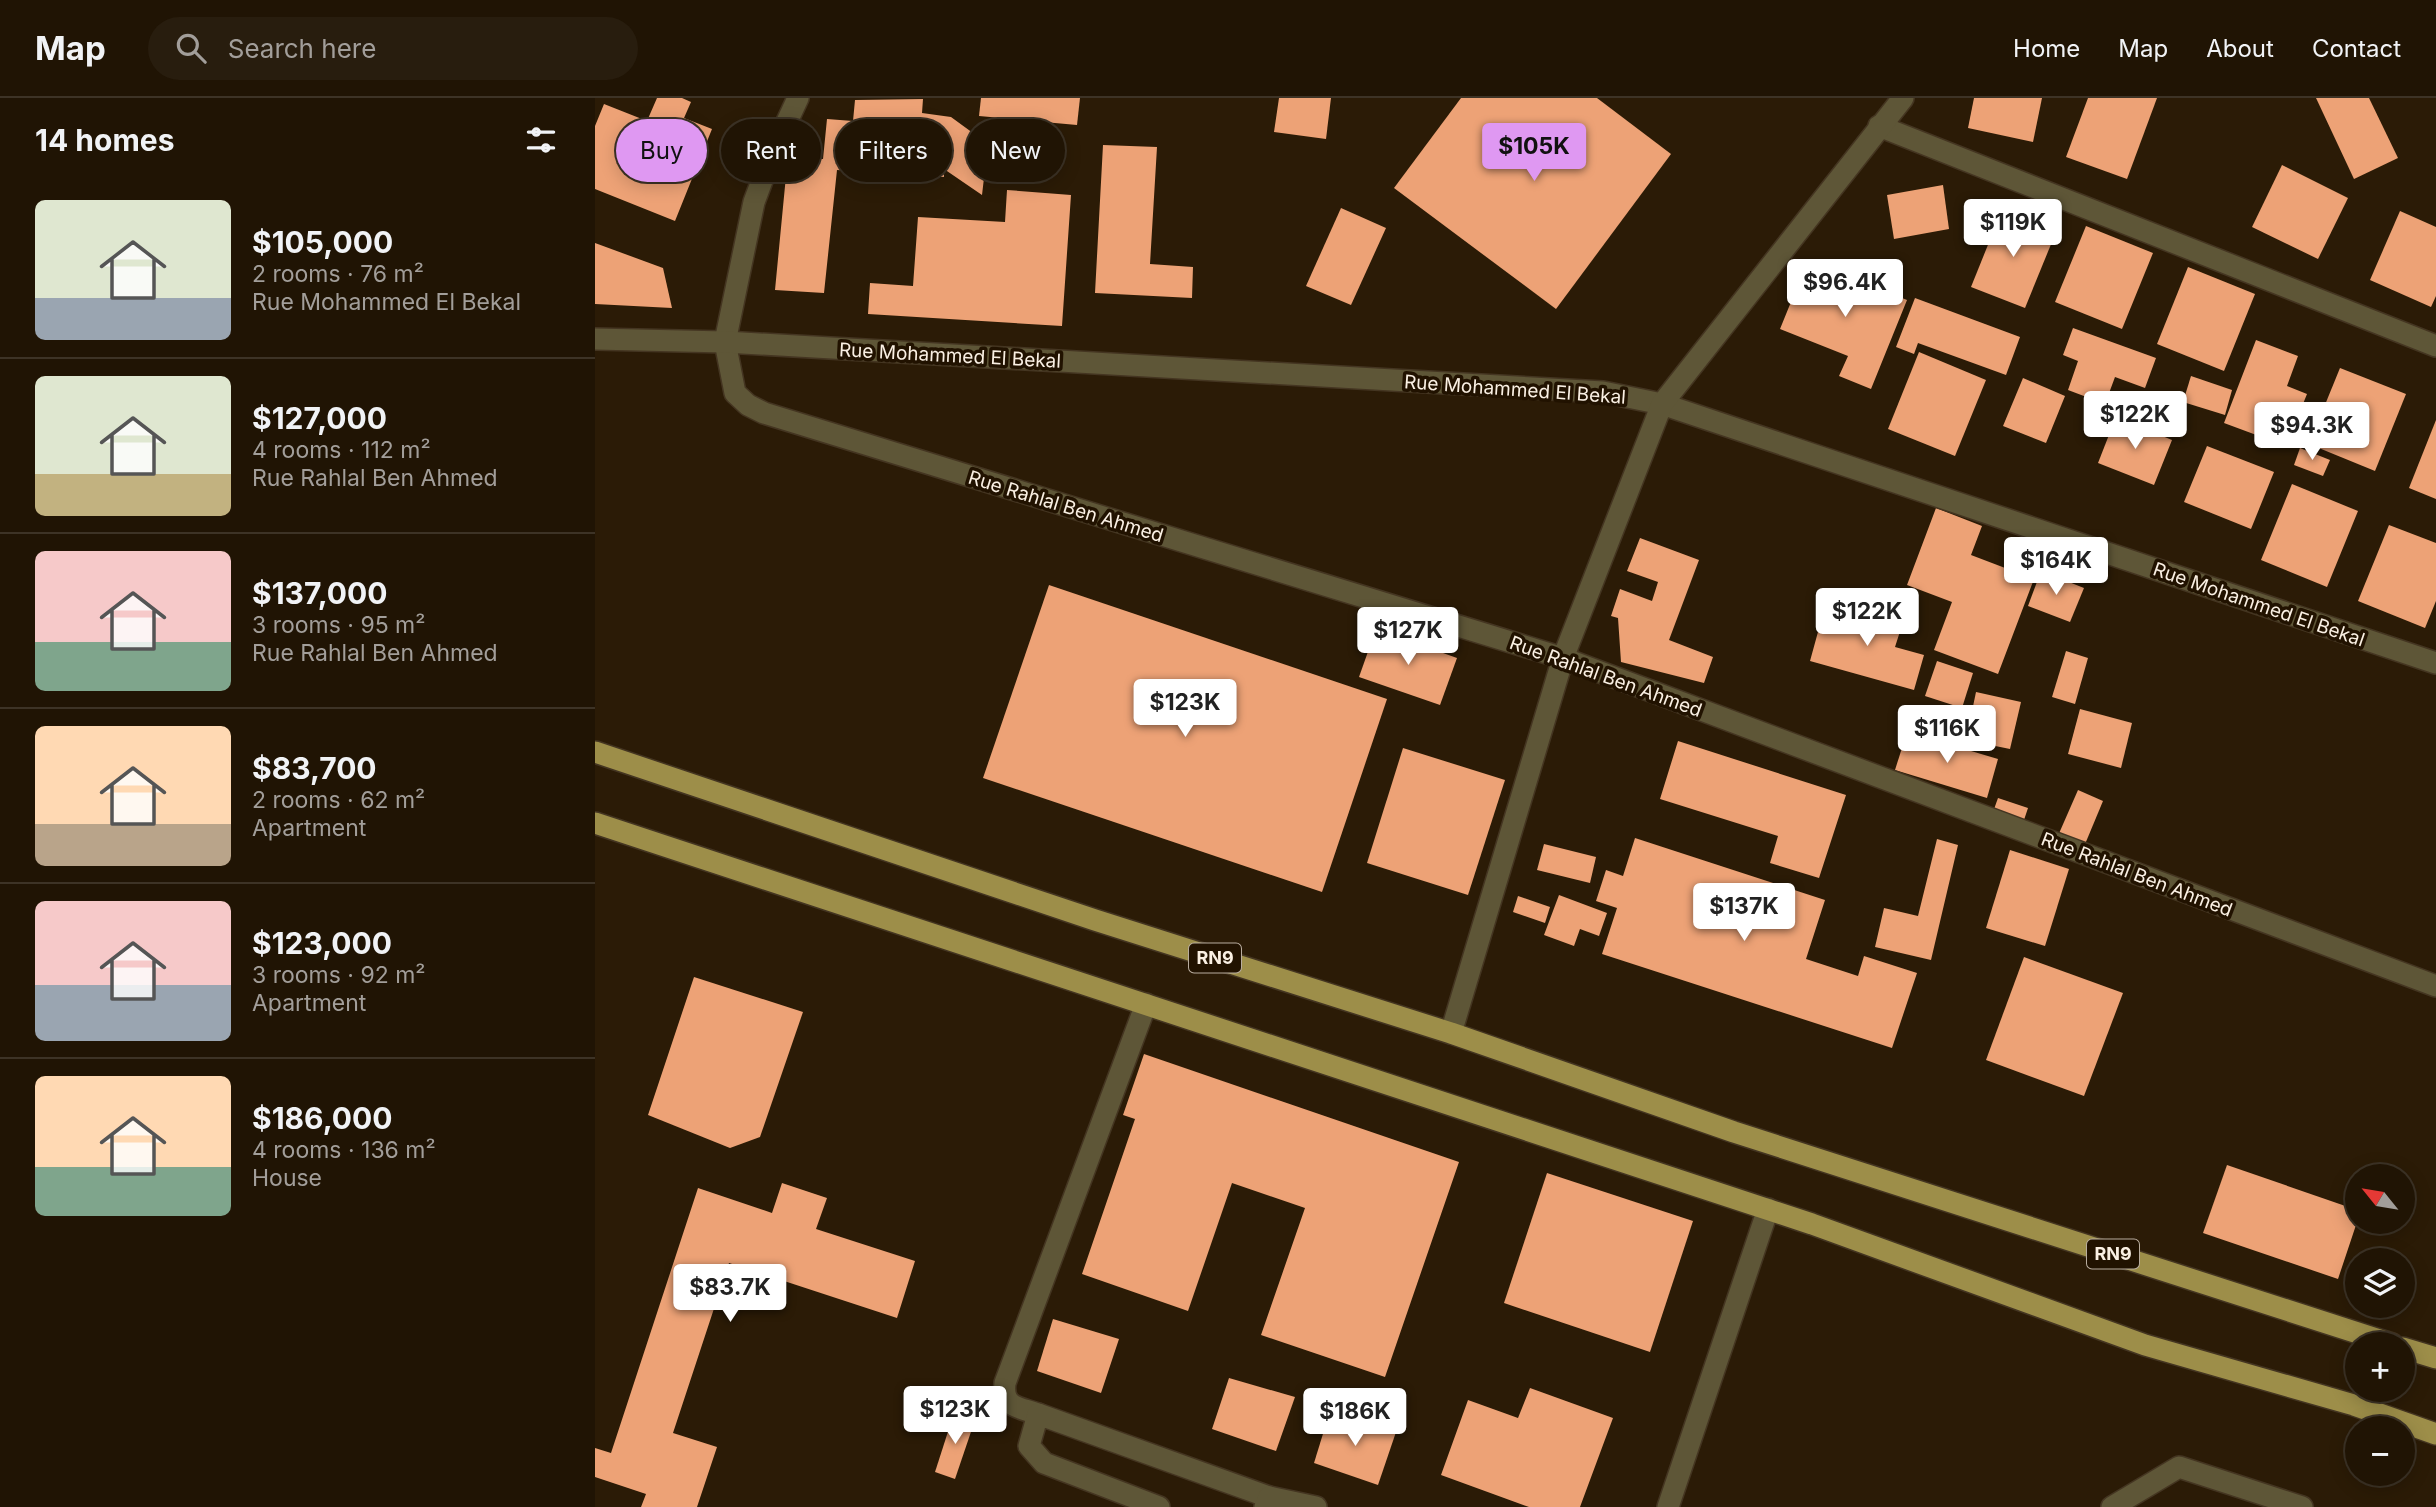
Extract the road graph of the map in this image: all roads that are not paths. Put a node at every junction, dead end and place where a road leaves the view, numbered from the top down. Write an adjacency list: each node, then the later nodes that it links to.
1 (798, 98): 5 (street)
2 (1903, 98): 3 (street)
3 (1879, 126): 6 (street); 7 (street)
4 (595, 340): 5 (street, Rue Mohammed El Bekal)
5 (725, 342): 7 (street, Rue Mohammed El Bekal); 8 (street, Rue Rahlal Ben Ahmed)
6 (2436, 346)
7 (1662, 404): 8 (street); 9 (street, Rue Mohammed El Bekal)
8 (1563, 658): 12 (street, Rue Rahlal Ben Ahmed); 14 (street)
9 (2436, 663)
10 (595, 752): 14 (main road, RN9)
11 (595, 823): 13 (main road)
12 (2436, 986)
13 (1146, 1004): 15 (main road); 19 (street)
14 (1451, 1033): 16 (main road, RN9)
15 (1768, 1209): 20 (main road); 24 (street)
16 (2355, 1332)
17 (2415, 1352): 18 (main road)
18 (2436, 1358)
19 (1038, 1414): 21 (street); 22 (street)
20 (2436, 1434)
21 (1267, 1502): 23 (street)
22 (1160, 1507)
23 (1316, 1507)
24 (1668, 1507)
25 (2112, 1507): 26 (street)
26 (2302, 1507)

